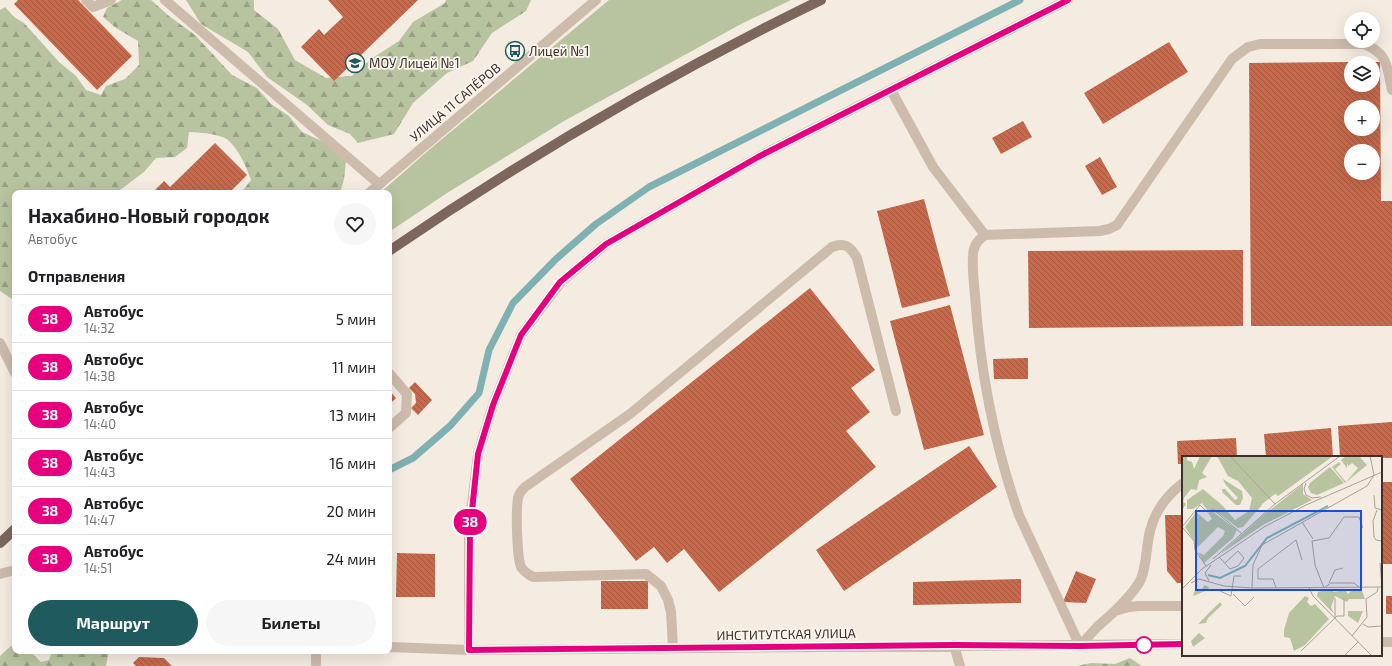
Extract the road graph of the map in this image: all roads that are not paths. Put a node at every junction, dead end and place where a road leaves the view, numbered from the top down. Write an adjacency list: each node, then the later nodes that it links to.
1 (86, 0): 2 (street)
2 (111, 0)
3 (165, 0): 9 (street)
4 (596, 0): 9 (street, УЛИЦА 11 САПЁРОВ)
5 (821, 0): 12 (main road)
6 (1068, 0): 7 (street)
7 (891, 90): 11 (street); 30 (street)
8 (1392, 90): 11 (street)
9 (379, 184): 10 (street, УЛИЦА 11 САПЁРОВ)
10 (372, 190)
11 (985, 235): 27 (street)
12 (392, 249)
13 (0, 343): 14 (street)
14 (12, 367)
15 (392, 376): 17 (street)
16 (896, 411): 29 (street)
17 (392, 425)
18 (1182, 484): 24 (street)
19 (12, 531): 20 (main road)
20 (0, 543)
21 (12, 571): 22 (street)
22 (0, 574)
23 (1182, 606): 24 (street)
24 (1115, 611): 27 (street)
25 (1182, 644): 27 (street, ИНСТИТУТСКАЯ УЛИЦА)
26 (954, 645): 27 (street, ИНСТИТУТСКАЯ УЛИЦА); 29 (street, ИНСТИТУТСКАЯ УЛИЦА); 33 (street)
27 (1080, 646)
28 (392, 647): 30 (street, ИНСТИТУТСКАЯ УЛИЦА)
29 (673, 648): 30 (street, ИНСТИТУТСКАЯ УЛИЦА)
30 (469, 650)
31 (316, 654): 32 (street)
32 (316, 666)
33 (960, 666)

